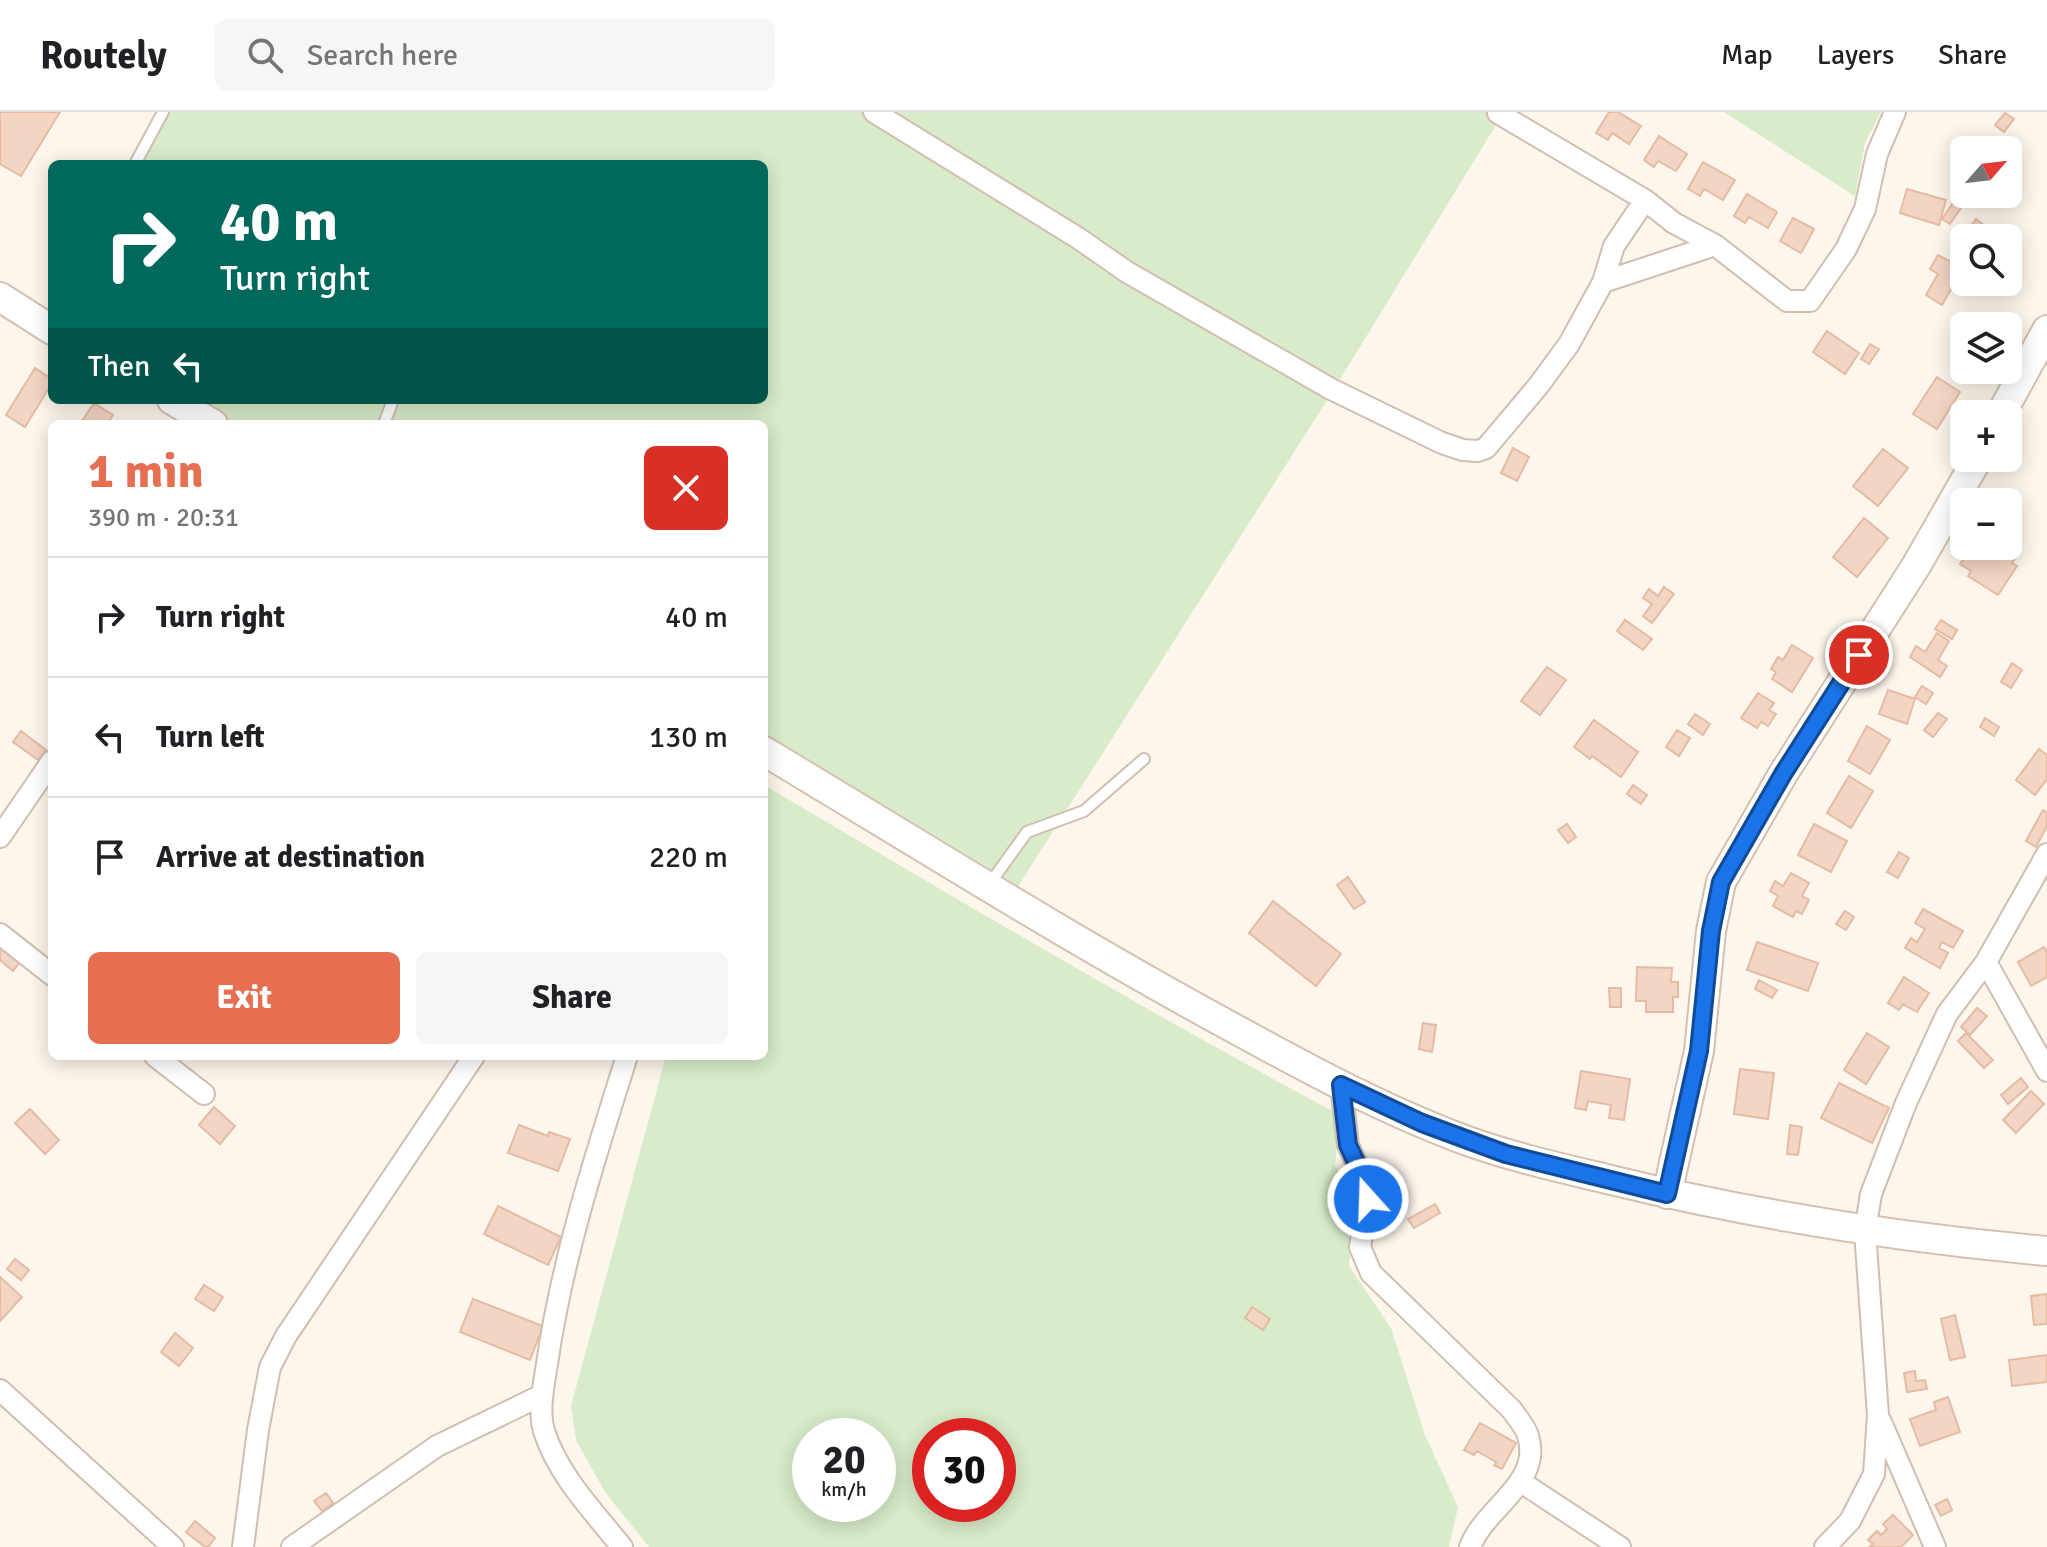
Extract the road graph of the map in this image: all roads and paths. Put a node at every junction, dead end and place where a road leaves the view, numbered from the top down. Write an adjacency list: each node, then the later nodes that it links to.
1 (163, 112): 5 (lane)
2 (874, 112): 8 (street)
3 (1895, 112): 7 (street)
4 (1498, 113): 6 (street)
5 (137, 160)
6 (1645, 200): 7 (street); 8 (street)
7 (1715, 245): 8 (street)
8 (1603, 282)
9 (0, 297): 10 (main road)
10 (48, 324)
11 (2046, 333): 12 (main road)
12 (2009, 400)
13 (179, 404): 14 (main road)
14 (206, 420)
15 (1970, 472): 31 (main road)
16 (768, 753): 21 (main road)
17 (1144, 759): 21 (lane)
18 (48, 767): 19 (street)
19 (0, 837)
20 (2047, 854): 23 (street)
21 (987, 888): 29 (main road)
22 (0, 934): 24 (street)
23 (1986, 962): 28 (street); 32 (street)
24 (48, 972)
25 (160, 1060): 30 (street)
26 (471, 1060): 39 (street)
27 (626, 1060): 35 (street)
28 (2047, 1071)
29 (1341, 1085): 31 (main road); 37 (street)
30 (204, 1094)
31 (1667, 1194): 32 (main road)
32 (1865, 1231): 33 (main road); 36 (street)
33 (2047, 1251)
34 (0, 1390): 38 (street)
35 (542, 1395): 40 (street); 41 (street)
36 (1878, 1415): 44 (street); 45 (street)
37 (1521, 1482): 42 (street); 43 (street)
38 (173, 1547)
39 (243, 1547)
40 (292, 1547)
41 (622, 1547)
42 (1470, 1547)
43 (1620, 1547)
44 (1825, 1547)
45 (1935, 1547)

